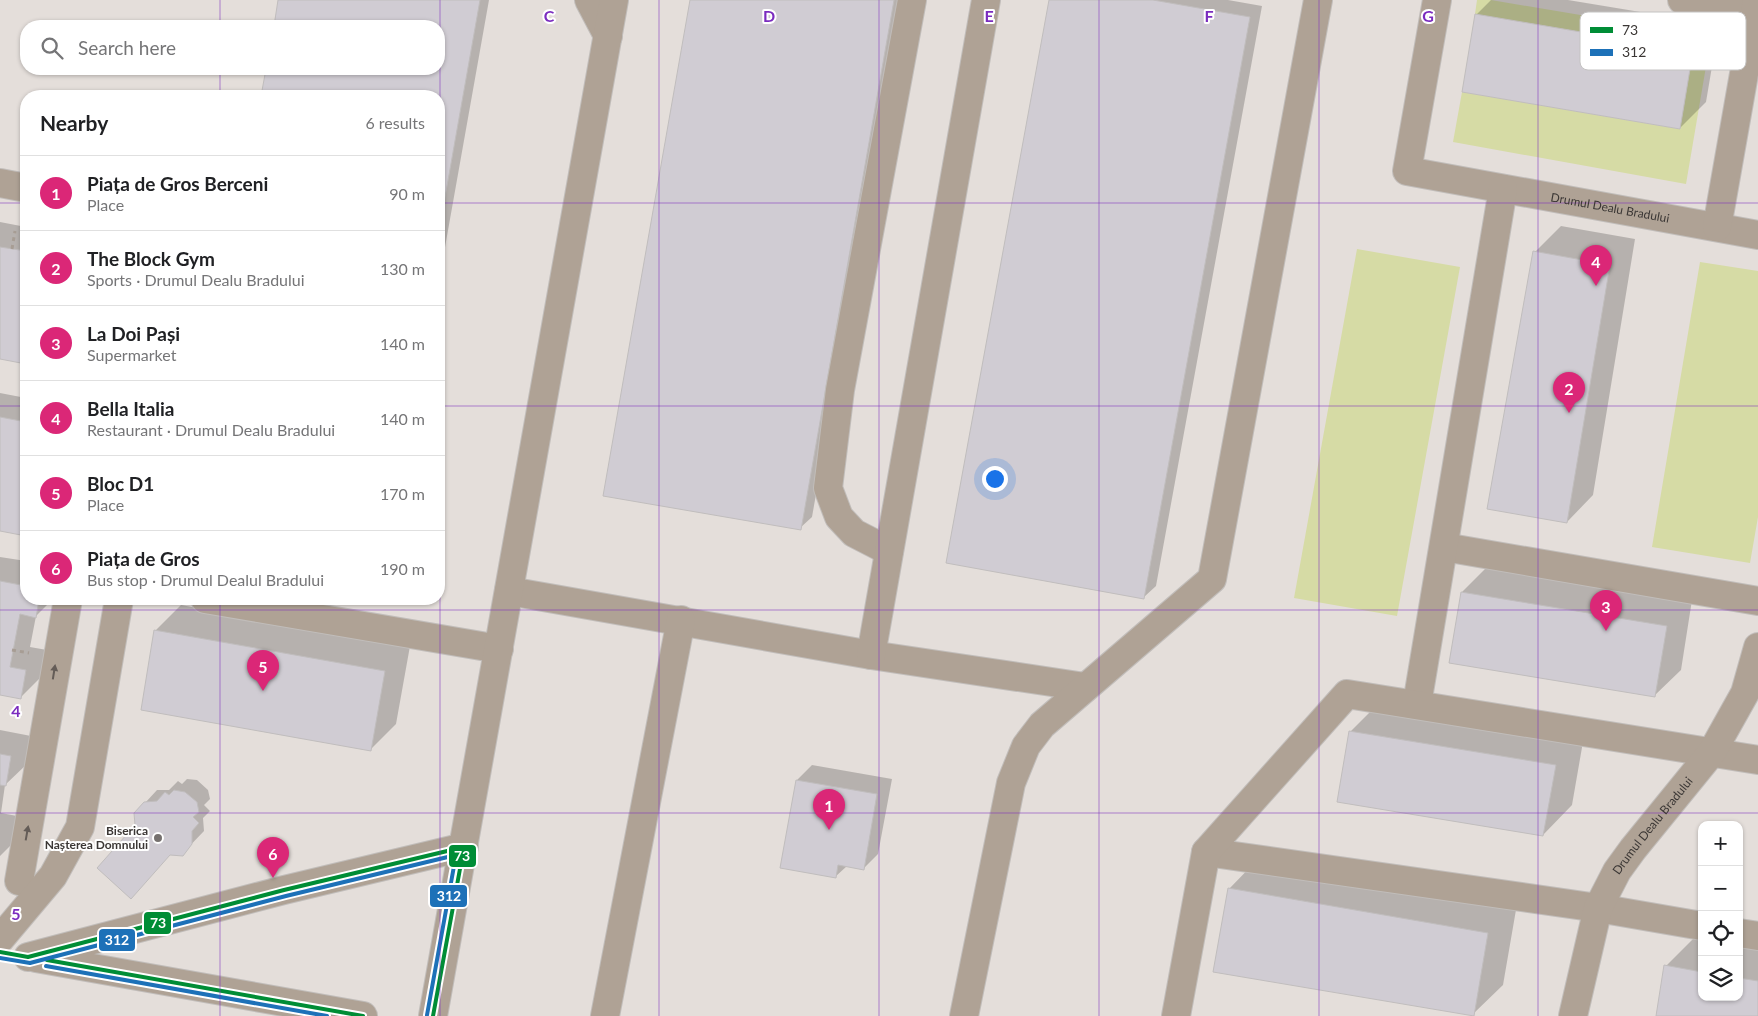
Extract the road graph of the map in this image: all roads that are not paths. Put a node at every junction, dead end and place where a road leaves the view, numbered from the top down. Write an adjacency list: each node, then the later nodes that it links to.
1 (589, 0): 9 (street)
2 (614, 0): 9 (street)
3 (912, 0): 18 (street)
4 (986, 0): 18 (street)
5 (1318, 0): 28 (street)
6 (1437, 0): 14 (street, Drumul Dealu Bradului)
7 (1682, 0): 8 (street)
8 (1756, 6): 10 (street)
9 (608, 36): 19 (street)
10 (1746, 63)
11 (1745, 70): 15 (street)
12 (0, 183): 13 (street)
13 (20, 187)
14 (1503, 189): 15 (street, Drumul Dealu Bradului); 17 (street)
15 (1717, 227): 16 (street, Drumul Dealu Bradului)
16 (1758, 235)
17 (1444, 547): 20 (street); 29 (street)
18 (889, 551): 27 (street)
19 (509, 591): 24 (street); 26 (street)
20 (1758, 601)
21 (67, 605): 34 (street, one-way to 21)
22 (118, 605): 39 (street)
23 (240, 605): 26 (street)
24 (681, 620): 27 (street); 44 (street)
25 (1758, 647): 30 (street, Drumul Dealu Bradului)
26 (499, 649): 32 (street)
27 (871, 655): 28 (street)
28 (1085, 687): 45 (street)
29 (1418, 704): 30 (street); 33 (street)
30 (1712, 752): 31 (street); 35 (street, Drumul Dealu Bradului)
31 (1758, 760)
32 (464, 847): 41 (street); 43 (street)
33 (1206, 852): 35 (street); 46 (street)
34 (19, 881)
35 (1598, 908): 36 (street); 47 (street, Drumul Dealu Bradului)
36 (1698, 925)
37 (1743, 933): 38 (street)
38 (1758, 936)
39 (0, 939)
40 (0, 952): 41 (street)
41 (28, 956): 42 (street)
42 (363, 1016)
43 (433, 1016)
44 (605, 1016)
45 (964, 1016)
46 (1176, 1016)
47 (1572, 1016)

